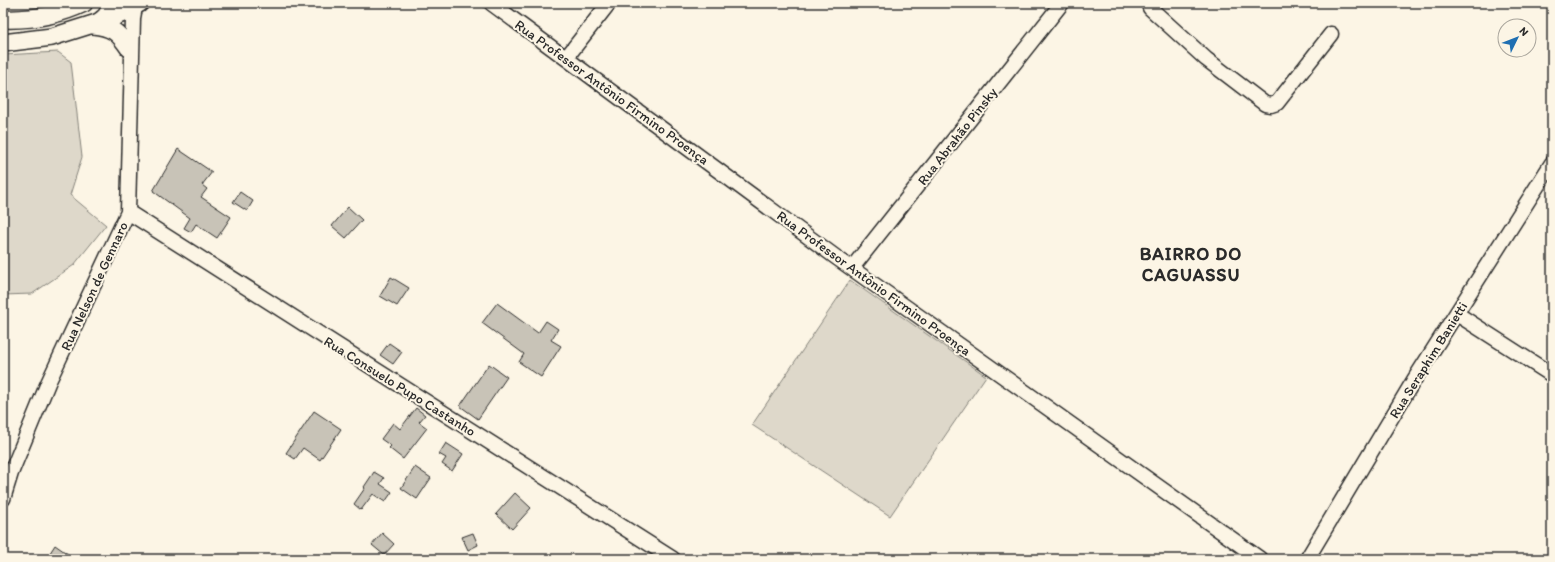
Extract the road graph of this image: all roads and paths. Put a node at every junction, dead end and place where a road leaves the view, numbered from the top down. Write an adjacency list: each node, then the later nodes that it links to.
1 (84, 3): 8 (main road)
2 (108, 3): 9 (street)
3 (491, 3): 13 (street, Rua Professor Antônio Firmino Proença)
4 (609, 3): 13 (street)
5 (1062, 3): 16 (street, Rua Abrahão Pinsky)
6 (1149, 3): 10 (street)
7 (130, 7): 9 (main road); 12 (street, Rua Nelson de Gennaro)
8 (3, 19)
9 (93, 25): 11 (main road); 12 (main road)
10 (1331, 34)
11 (3, 42)
12 (130, 55): 15 (street, Rua Nelson de Gennaro)
13 (566, 58): 16 (street, Rua Professor Antônio Firmino Proença)
14 (1552, 163): 17 (street, Rua Seraphim Banietti)
15 (128, 212): 19 (street, Rua Nelson de Gennaro); 20 (street, Rua Consuelo Pupo Castanho)
16 (852, 268): 21 (street, Rua Professor Antônio Firmino Proença)
17 (1456, 314): 18 (street); 22 (street, Rua Seraphim Banietti)
18 (1552, 375)
19 (3, 499)
20 (673, 559)
21 (1260, 559)
22 (1307, 559)

